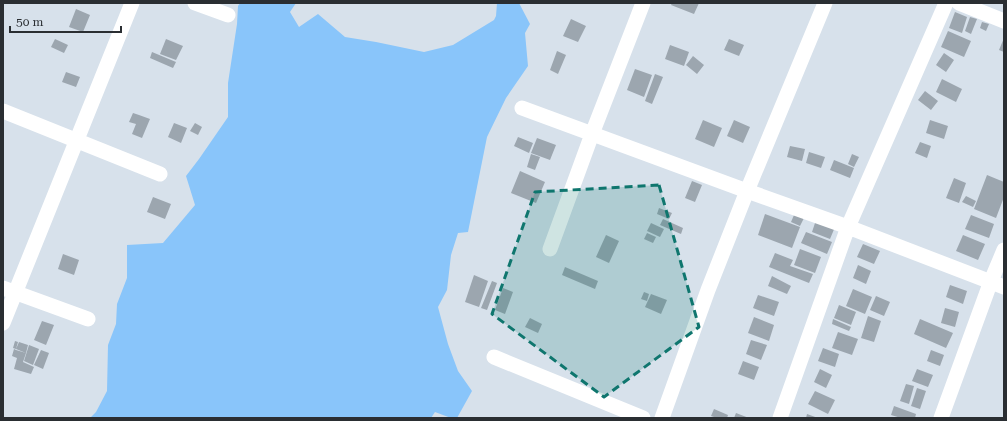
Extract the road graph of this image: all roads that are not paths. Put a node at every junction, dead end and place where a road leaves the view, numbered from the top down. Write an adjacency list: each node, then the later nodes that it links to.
1 (132, 3): 12 (street)
2 (196, 3): 7 (street)
3 (643, 3): 11 (street)
4 (825, 3): 14 (street)
5 (946, 3): 15 (street)
6 (959, 3): 8 (street)
7 (228, 15)
8 (1004, 21)
9 (522, 108): 11 (street)
10 (3, 111): 12 (street)
11 (592, 134): 14 (street); 16 (street)
12 (77, 140): 13 (street); 19 (street)
13 (160, 174)
14 (746, 191): 15 (street); 24 (street)
15 (848, 227): 18 (street); 25 (street)
16 (550, 249)
17 (1004, 250): 18 (street)
18 (997, 284): 26 (street)
19 (9, 291): 20 (street); 21 (street)
20 (88, 319)
21 (3, 323)
22 (494, 357): 23 (street)
23 (643, 418)
24 (662, 418)
25 (780, 418)
26 (941, 418)

